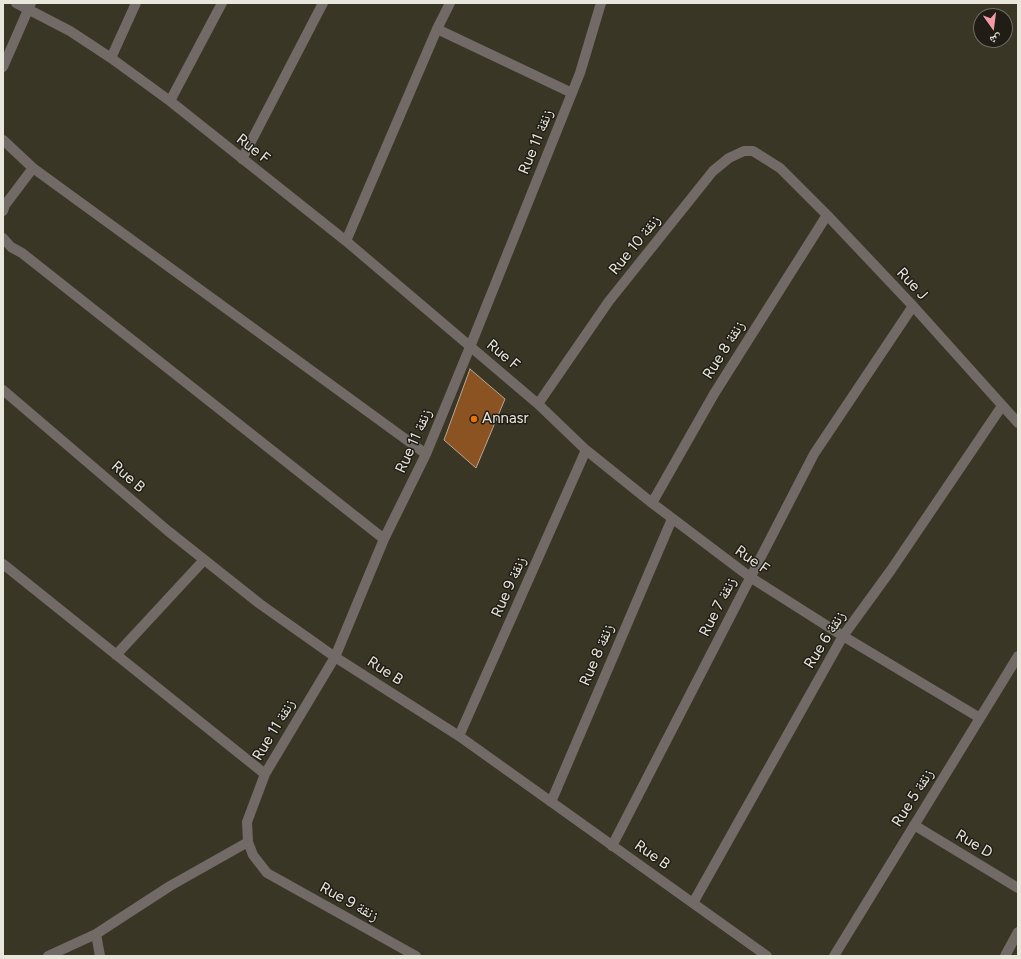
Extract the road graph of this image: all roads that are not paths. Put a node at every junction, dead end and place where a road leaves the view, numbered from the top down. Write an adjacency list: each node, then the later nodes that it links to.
1 (16, 3): 7 (street, Rue F)
2 (136, 3): 9 (street)
3 (222, 3): 12 (street)
4 (324, 3): 14 (street)
5 (450, 3): 8 (street)
6 (601, 4): 11 (street, Rue 11 زنقة)
7 (29, 6): 9 (street, Rue F); 10 (street)
8 (437, 29): 11 (street); 20 (street)
9 (111, 58): 12 (street, Rue F)
10 (3, 67)
11 (572, 93): 22 (street, Rue 11 زنقة)
12 (170, 101): 14 (street, Rue F)
13 (3, 140): 15 (street)
14 (242, 159): 20 (street, Rue F)
15 (33, 168): 17 (street); 28 (street)
16 (780, 168): 18 (street, Rue J); 24 (street, Rue 10 زنقة)
17 (3, 211)
18 (827, 215): 21 (street, Rue J); 29 (street, Rue 8 زنقة)
19 (3, 238): 31 (street)
20 (346, 241): 22 (street, Rue F)
21 (913, 306): 25 (street, Rue J); 34 (street, Rue 7 زنقة)
22 (470, 347): 24 (street, Rue F); 28 (street, Rue 11 زنقة)
23 (3, 390): 32 (street, Rue B)
24 (538, 404): 27 (street, Rue F)
25 (1002, 406): 26 (street, Rue J); 35 (street, Rue 6 زنقة)
26 (1018, 423)
27 (586, 450): 29 (street, Rue F); 40 (street, Rue 9 زنقة)
28 (426, 454): 31 (street, Rue 11 زنقة)
29 (652, 504): 30 (street, Rue F)
30 (672, 519): 34 (street, Rue F); 42 (street, Rue 8 زنقة)
31 (384, 539): 38 (street, Rue 11 زنقة)
32 (204, 560): 36 (street); 38 (street, Rue B)
33 (3, 564): 36 (street)
34 (750, 577): 35 (street, Rue F); 45 (street, Rue 7 زنقة)
35 (843, 636): 39 (street, Rue F); 48 (street, Rue 6 زنقة)
36 (116, 655): 41 (street)
37 (1018, 656): 39 (street, Rue 5 زنقة)
38 (335, 658): 40 (street, Rue B); 41 (street, Rue 11 زنقة)
39 (980, 718): 43 (street, Rue 5 زنقة)
40 (459, 736): 42 (street, Rue B)
41 (265, 774): 44 (street, Rue 11 زنقة)
42 (551, 802): 45 (street, Rue B)
43 (914, 825): 47 (street, Rue D); 55 (street, Rue 5 زنقة)
44 (248, 842): 46 (street, Rue 11 زنقة); 50 (street)
45 (612, 846): 48 (street, Rue B)
46 (268, 873): 53 (street, Rue 9 زنقة)
47 (1018, 888)
48 (693, 903): 54 (street, Rue B)
49 (1018, 932): 56 (street)
50 (96, 934): 51 (street); 52 (street)
51 (48, 956)
52 (100, 956)
53 (416, 956)
54 (767, 956)
55 (834, 956)
56 (1005, 956)

